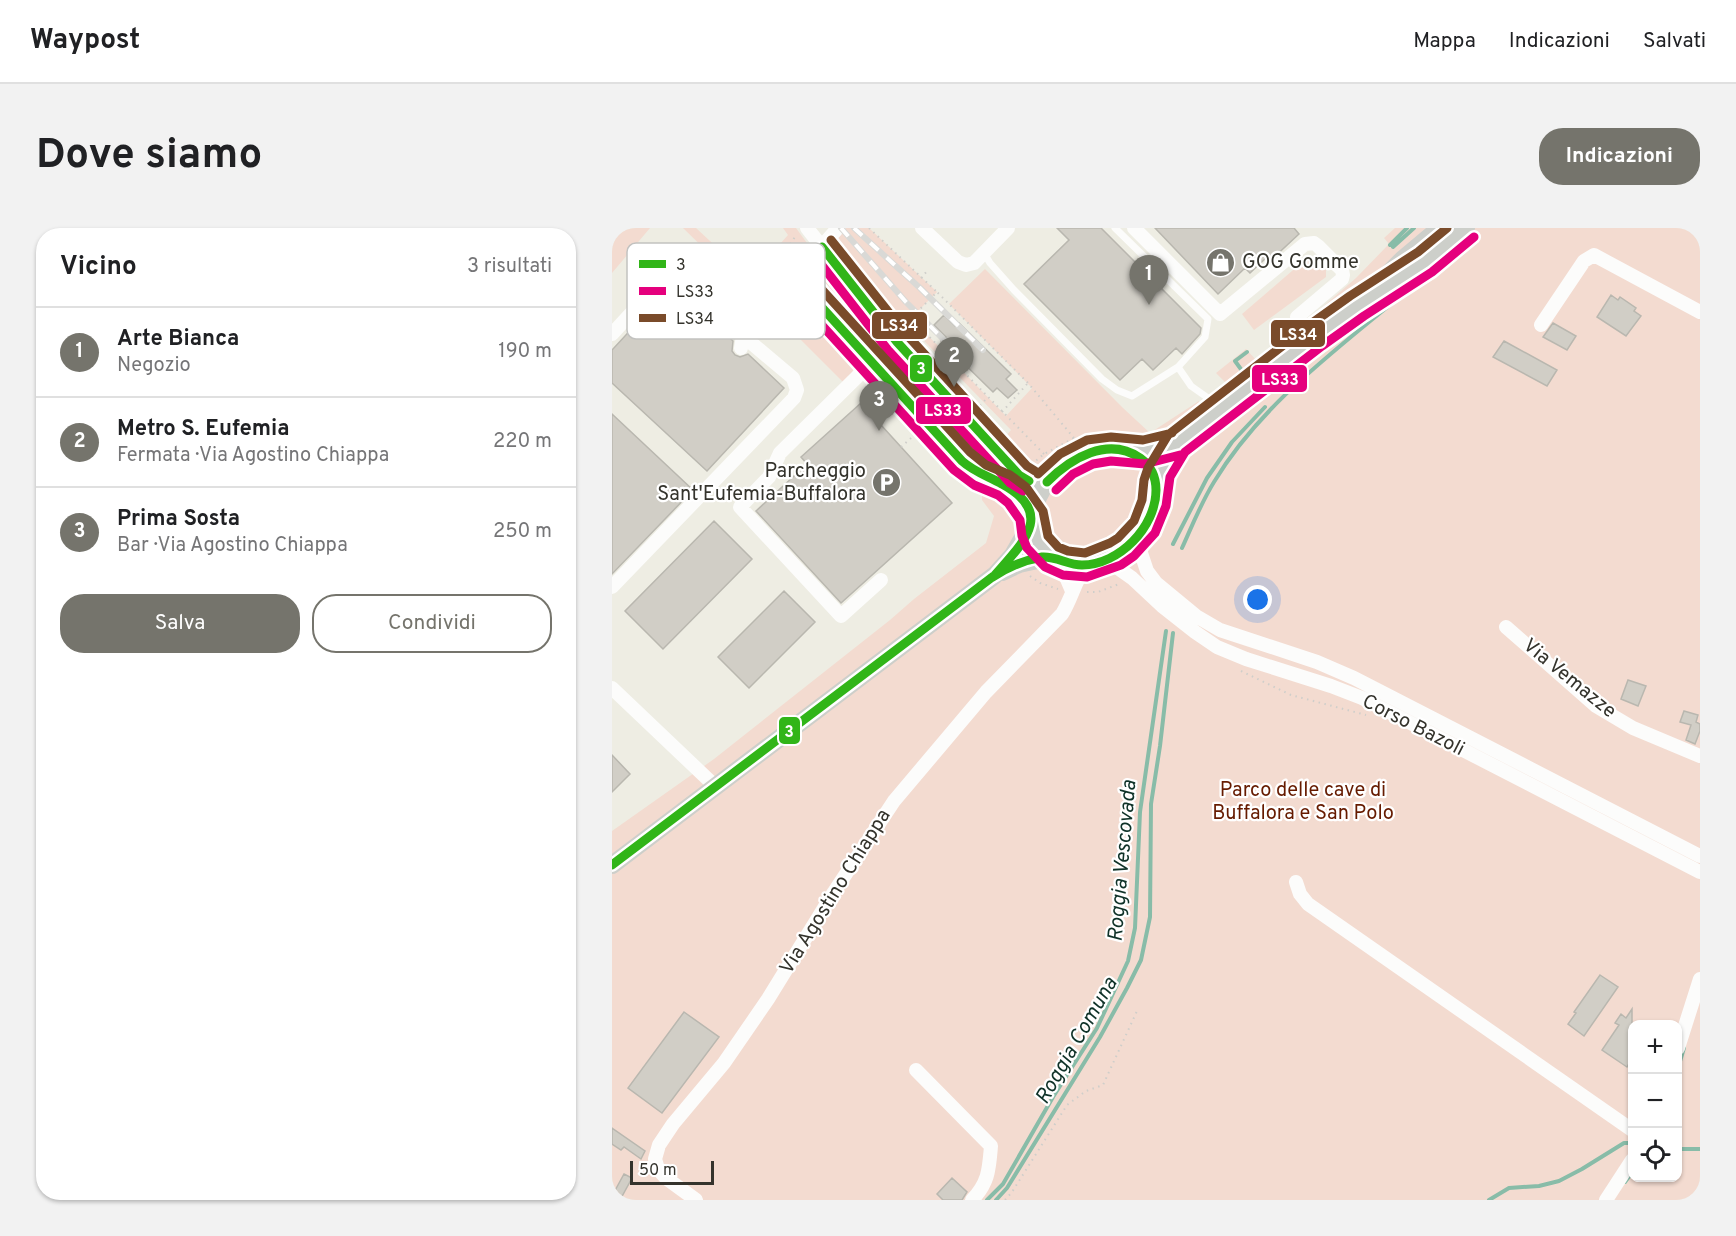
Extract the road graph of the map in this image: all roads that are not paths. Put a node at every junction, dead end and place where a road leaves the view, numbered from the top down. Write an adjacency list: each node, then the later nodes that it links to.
1 (807, 228): 10 (street)
2 (838, 228): 11 (street)
3 (922, 228): 13 (street)
4 (1008, 228): 13 (street)
5 (1115, 228): 26 (lane)
6 (1134, 228): 21 (street)
7 (1440, 228): 15 (main road)
8 (1455, 228): 14 (main road)
9 (1466, 228): 14 (main road)
10 (820, 243)
11 (825, 243)
12 (825, 250): 30 (street)
13 (984, 252): 26 (lane)
14 (1425, 262): 15 (main road)
15 (1350, 302): 21 (main road)
16 (825, 311): 25 (street)
17 (1700, 312): 19 (street)
18 (627, 318): 20 (street)
19 (1541, 325)
20 (612, 334)
21 (1315, 336): 27 (main road)
22 (739, 339): 24 (street)
23 (744, 339): 24 (street)
24 (742, 342): 39 (street)
25 (868, 359): 32 (street); 38 (street)
26 (1178, 368): 27 (lane)
27 (1214, 405): 28 (main road)
28 (1176, 444): 29 (main road); 31 (main road)
29 (1131, 452): 30 (main road); 31 (main road)
30 (1047, 482): 32 (main road)
31 (1156, 482): 33 (main road)
32 (1032, 519): 34 (main road); 37 (main road)
33 (1136, 538): 35 (main road); 45 (street, Corso Bazoli)
34 (1054, 559): 36 (main road); 37 (main road); 40 (street)
35 (1105, 559): 36 (main road); 47 (street, Corso Bazoli)
36 (1087, 565): 40 (street, Via Agostino Chiappa)
37 (995, 575): 44 (main road)
38 (881, 580)
39 (612, 587)
40 (1072, 591): 54 (street, Via Agostino Chiappa)
41 (1506, 627): 43 (street, Via Vemazze)
42 (612, 688): 44 (street)
43 (1700, 756)
44 (716, 787): 46 (main road)
45 (1700, 856)
46 (612, 865)
47 (1700, 872)
48 (1296, 882): 52 (street)
49 (1700, 979): 50 (street)
50 (1682, 1033)
51 (916, 1070): 55 (street)
52 (1629, 1128)
53 (1628, 1166): 56 (street)
54 (696, 1200)
55 (972, 1200)
56 (1606, 1200)

